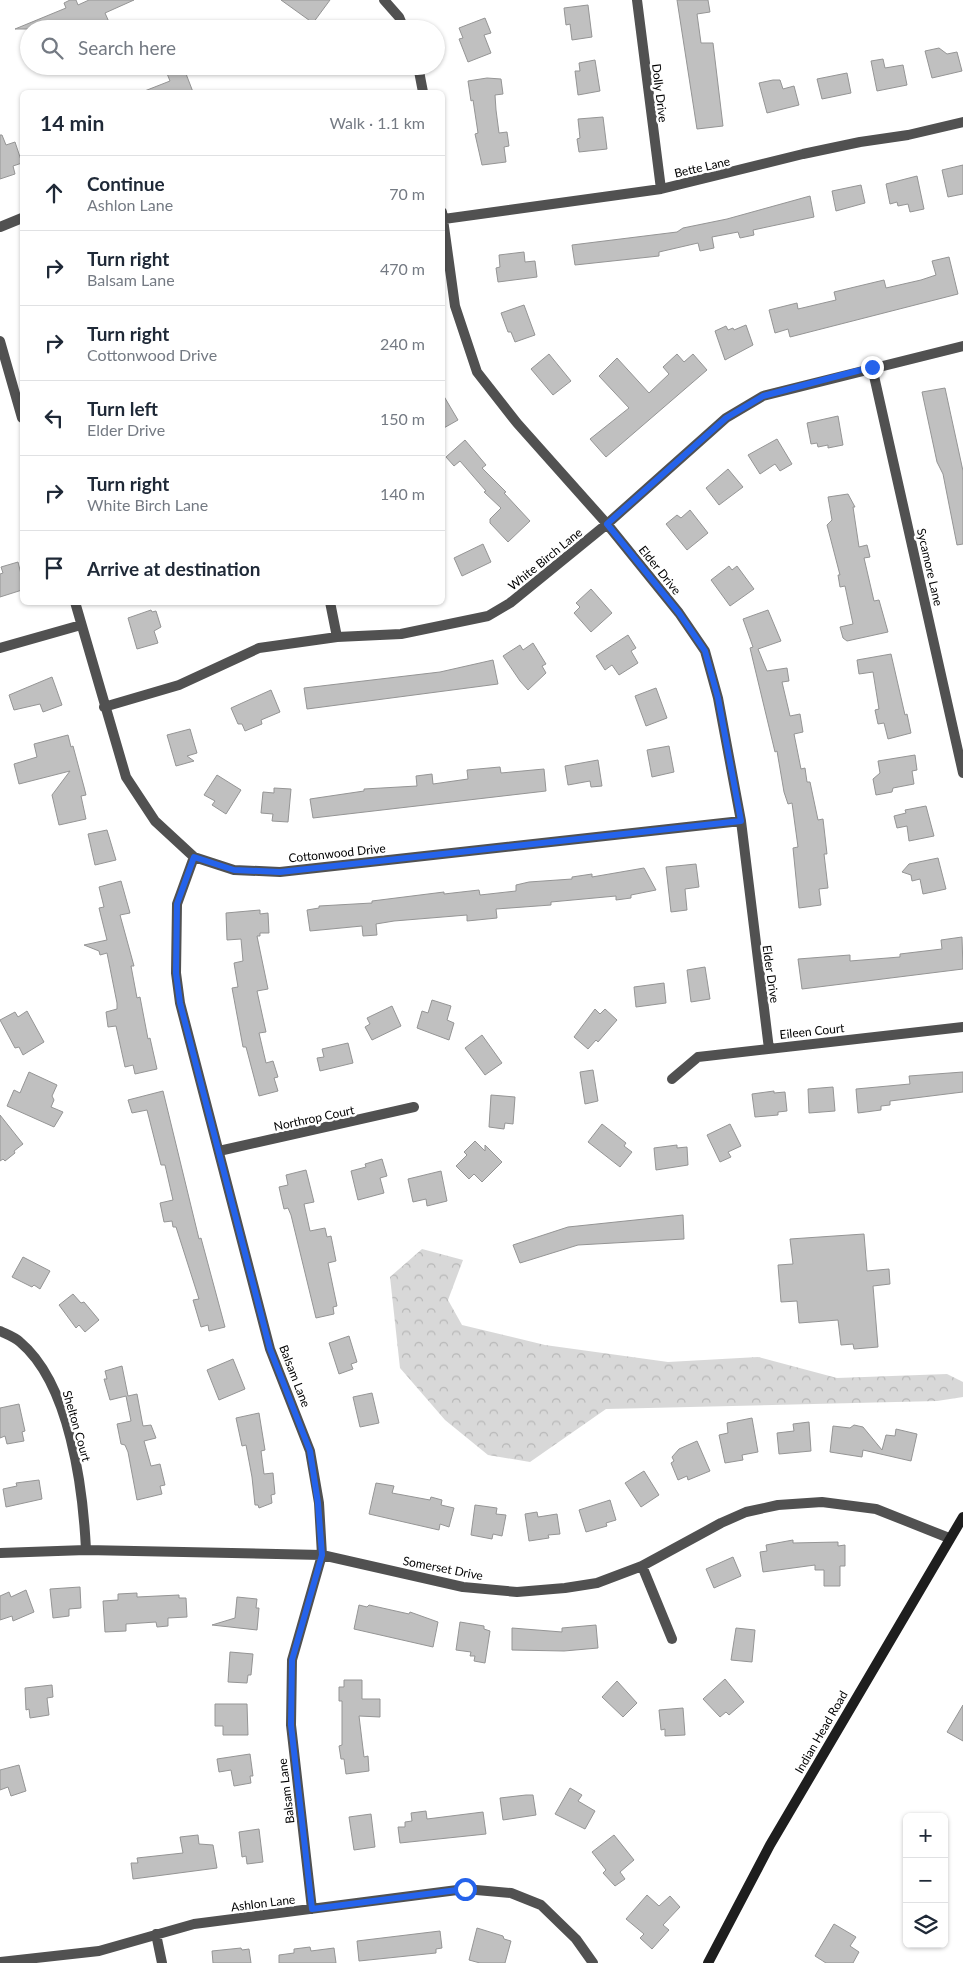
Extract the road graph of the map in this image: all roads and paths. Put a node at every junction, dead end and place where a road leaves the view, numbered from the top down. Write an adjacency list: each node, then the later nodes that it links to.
1 (384, 0): 3 (street)
2 (637, 0): 7 (street, Dolly Drive)
3 (400, 20)
4 (420, 75): 5 (street)
5 (423, 90)
6 (963, 122): 7 (street, Bette Lane)
7 (661, 189): 8 (street, Bette Lane)
8 (445, 216)
9 (20, 219): 10 (street)
10 (0, 227)
11 (445, 231): 16 (street, Elder Drive)
12 (0, 341): 15 (street)
13 (963, 346): 14 (street, White Birch Lane)
14 (872, 367): 16 (street, White Birch Lane); 23 (street, Sycamore Lane)
15 (20, 411)
16 (607, 524): 20 (street, White Birch Lane); 24 (street, Elder Drive)
17 (76, 605): 19 (street, Cottonwood Drive)
18 (330, 605): 20 (street)
19 (81, 625): 21 (street); 22 (street, Cottonwood Drive)
20 (336, 638): 22 (street, White Birch Lane)
21 (0, 648)
22 (104, 706): 25 (street, Cottonwood Drive)
23 (963, 773)
24 (741, 821): 25 (street, Cottonwood Drive); 27 (street, Elder Drive)
25 (194, 857): 30 (street, Balsam Lane)
26 (963, 1026): 27 (street, Eileen Court)
27 (769, 1048): 28 (street, Eileen Court)
28 (672, 1079)
29 (414, 1107): 30 (street, Northrop Court)
30 (219, 1151): 36 (street, Balsam Lane)
31 (0, 1331): 34 (street, Shelton Court)
32 (963, 1517): 33 (main road, Indian Head Road)
33 (948, 1538): 37 (street, Somerset Drive); 44 (main road, Indian Head Road)
34 (86, 1550): 35 (street, Somerset Drive); 36 (street, Somerset Drive)
35 (0, 1554)
36 (322, 1555): 37 (street, Somerset Drive); 39 (street, Balsam Lane)
37 (642, 1566): 38 (street)
38 (672, 1639)
39 (312, 1909): 40 (street, Ashlon Lane); 43 (street, Ashlon Lane)
40 (156, 1934): 41 (street, Ashlon Lane); 42 (street)
41 (0, 1962)
42 (162, 1963)
43 (593, 1963)
44 (708, 1963)

